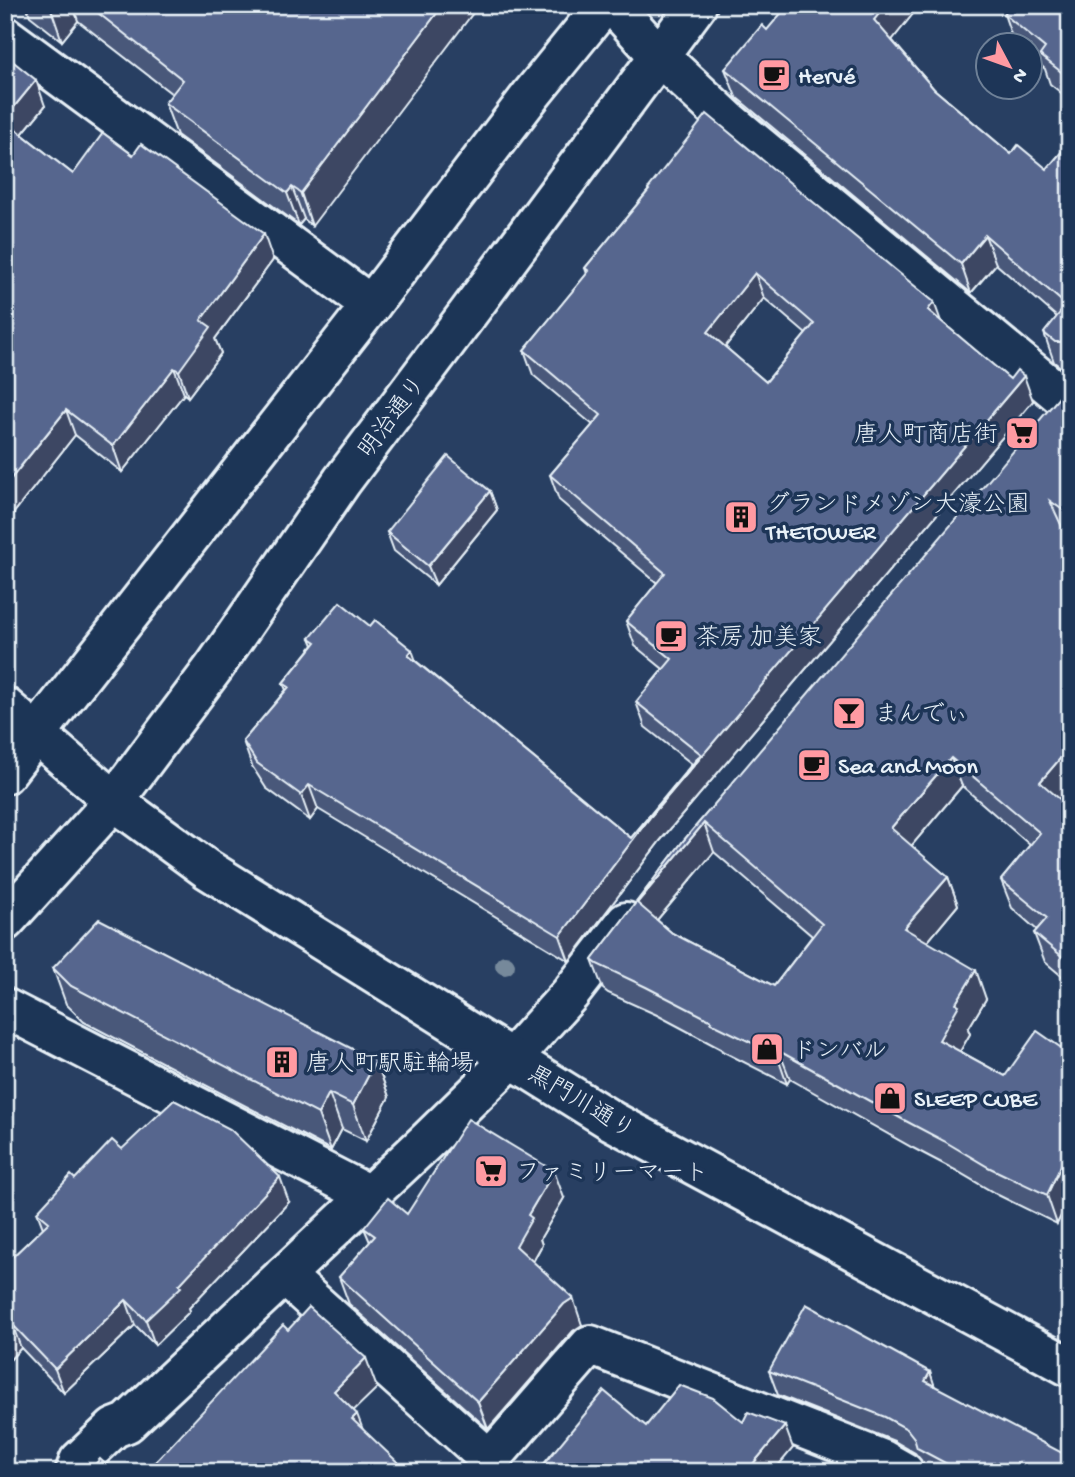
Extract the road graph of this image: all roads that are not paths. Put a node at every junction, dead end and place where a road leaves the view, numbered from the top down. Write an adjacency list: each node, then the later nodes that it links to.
1 (604, 5): 6 (street)
2 (613, 5): 5 (street)
3 (697, 5): 5 (street, 明治通り)
4 (5, 36): 6 (street)
5 (659, 56): 7 (street); 11 (street, 明治通り)
6 (371, 305): 9 (street)
7 (1062, 404)
8 (5, 707): 9 (street, 黒門川通り)
9 (36, 734): 10 (street); 11 (street, 黒門川通り)
10 (7, 771)
11 (114, 801): 13 (street, 明治通り); 15 (street, 黒門川通り)
12 (646, 896): 15 (street)
13 (5, 921)
14 (5, 1008): 16 (street)
15 (512, 1058): 16 (street); 18 (street, 黒門川通り)
16 (369, 1195): 17 (street)
17 (284, 1275): 19 (street); 20 (street)
18 (1068, 1363)
19 (75, 1472)
20 (904, 1472)

